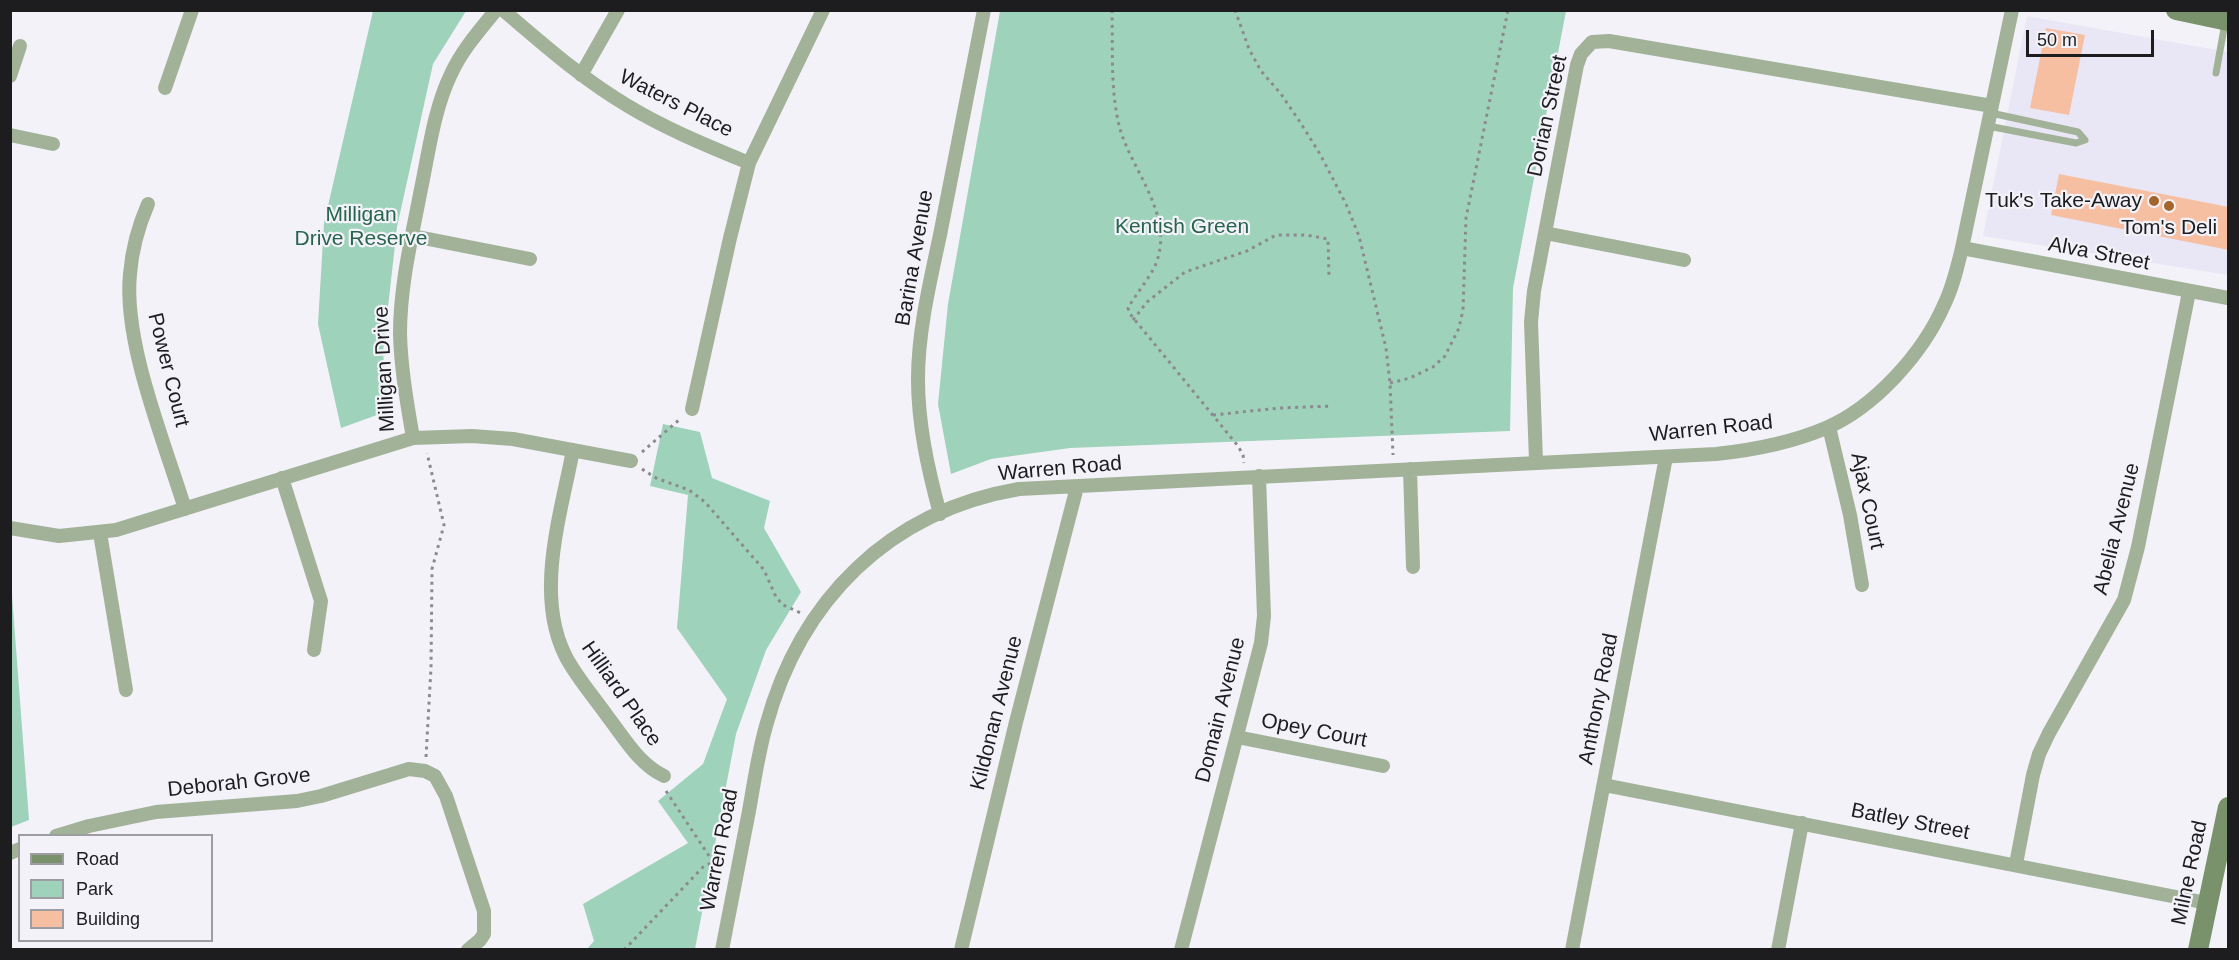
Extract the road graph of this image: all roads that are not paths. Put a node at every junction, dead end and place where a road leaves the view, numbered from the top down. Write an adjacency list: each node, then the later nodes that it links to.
1 (192, 10): 14 (street)
2 (496, 10): 21 (street, Milligan Drive)
3 (503, 10): 12 (street, Waters Place)
4 (618, 10): 12 (street)
5 (823, 10): 18 (street, Waters Place)
6 (984, 10): 39 (street, Barina Avenue)
7 (2012, 10): 15 (street, Warren Road)
8 (2176, 10): 9 (main road)
9 (2225, 18): 11 (lane)
10 (20, 46): 13 (street)
11 (2216, 73)
12 (581, 75): 18 (street, Waters Place)
13 (10, 76)
14 (165, 88)
15 (1990, 115): 15 (lane); 20 (street, Dorian Street); 22 (street, Warren Road)
16 (10, 135): 17 (street)
17 (53, 144)
18 (749, 163): 27 (street, Waters Place)
19 (148, 204): 38 (street, Power Court)
20 (1545, 233): 24 (street); 33 (street, Dorian Street)
21 (412, 236): 23 (street); 29 (street, Milligan Drive)
22 (1962, 248): 25 (street, Alva Street); 28 (street, Warren Road)
23 (530, 259)
24 (1684, 260)
25 (2189, 292): 26 (street, Alva Street); 53 (street, Abelia Avenue)
26 (2229, 298)
27 (692, 409)
28 (1829, 427): 31 (street, Warren Road); 43 (street, Ajax Court)
29 (418, 438): 30 (street); 36 (street, Milligan Drive)
30 (573, 450): 32 (street); 48 (street, Hilliard Place)
31 (1666, 457): 33 (street, Warren Road); 49 (street, Anthony Road)
32 (631, 461)
33 (1536, 461): 34 (street, Warren Road)
34 (1410, 468): 35 (street, Warren Road); 42 (street)
35 (1259, 476): 37 (street, Warren Road); 46 (street, Domain Avenue)
36 (282, 478): 38 (street, Milligan Drive); 44 (street)
37 (1077, 487): 39 (street, Warren Road); 57 (street, Kildonan Avenue)
38 (185, 509): 41 (street, Milligan Drive)
39 (940, 514): 56 (street, Warren Road)
40 (10, 528): 41 (street, Milligan Drive)
41 (100, 533): 45 (street)
42 (1413, 567)
43 (1862, 585)
44 (314, 650)
45 (126, 690)
46 (1237, 737): 47 (street, Opey Court); 58 (street, Domain Avenue)
47 (1383, 766)
48 (664, 776)
49 (1604, 785): 51 (street, Batley Street); 59 (street, Anthony Road)
50 (2229, 807): 54 (main road, Milne Road)
51 (1802, 823): 53 (street, Batley Street); 60 (street)
52 (63, 834): 55 (street, Deborah Grove)
53 (2016, 864): 54 (street, Batley Street)
54 (2207, 903): 61 (main road, Milne Road)
55 (468, 950)
56 (722, 950)
57 (961, 950)
58 (1181, 950)
59 (1572, 950)
60 (1778, 950)
61 (2198, 950)

